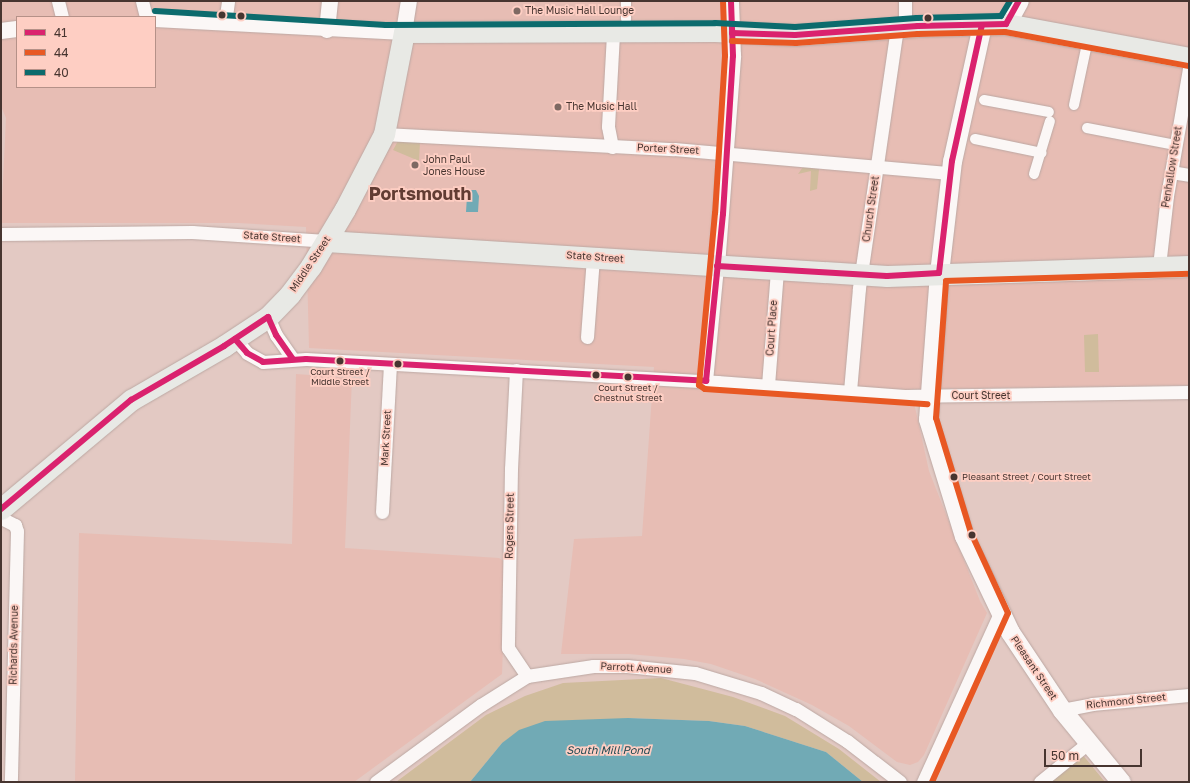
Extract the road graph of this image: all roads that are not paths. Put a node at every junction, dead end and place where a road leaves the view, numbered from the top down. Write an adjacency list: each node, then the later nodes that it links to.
1 (58, 1): 10 (street)
2 (142, 1): 11 (street)
3 (228, 1): 13 (street)
4 (330, 1): 19 (street)
5 (409, 1): 21 (street)
6 (626, 1): 16 (street)
7 (731, 1): 22 (street)
8 (905, 1): 17 (street, Church Street)
9 (1019, 1): 15 (main road)
10 (62, 16)
11 (146, 16)
12 (156, 19): 13 (street)
13 (225, 23): 19 (street)
14 (982, 24): 15 (main road); 17 (main road); 37 (main road, Pleasant Street)
15 (1006, 24): 23 (main road)
16 (620, 26): 21 (main road); 22 (main road); 32 (street)
17 (901, 28): 22 (main road); 35 (street, Church Street)
18 (16, 29): 20 (street)
19 (327, 30): 21 (street)
20 (1, 31)
21 (404, 32): 29 (main road, Middle Street)
22 (732, 33): 34 (street)
23 (1088, 39): 24 (main road); 27 (street)
24 (1189, 58)
25 (1189, 68): 31 (street, Penhallow Street)
26 (984, 100): 33 (street)
27 (1074, 105)
28 (1087, 128): 31 (street)
29 (384, 134): 32 (street, Porter Street); 40 (main road, Middle Street)
30 (975, 139): 33 (street)
31 (1175, 145): 36 (street, Penhallow Street)
32 (612, 147): 34 (street, Porter Street)
33 (1042, 152): 38 (street)
34 (727, 154): 35 (street, Porter Street); 45 (street)
35 (878, 166): 37 (street, Porter Street); 50 (street, Church Street)
36 (1171, 172): 39 (street); 46 (street, Penhallow Street)
37 (950, 173): 49 (main road, Pleasant Street)
38 (1034, 174)
39 (1189, 175)
40 (345, 209): 42 (main road, Middle Street); 43 (main road)
41 (1, 234): 42 (street, State Street)
42 (326, 241): 43 (main road, State Street); 51 (main road, Middle Street)
43 (379, 244): 44 (main road, State Street)
44 (593, 257): 45 (main road, State Street); 52 (street)
45 (717, 266): 48 (main road, State Street); 57 (street)
46 (1159, 266): 47 (main road, State Street); 49 (main road, State Street)
47 (1189, 266)
48 (777, 270): 50 (main road, State Street); 58 (street, Court Place)
49 (939, 273): 50 (main road, State Street); 61 (main road, Pleasant Street)
50 (861, 274): 59 (street, Church Street)
51 (268, 317): 53 (main road, Middle Street); 54 (street)
52 (587, 337)
53 (235, 339): 54 (street, Court Street); 62 (main road, Middle Street)
54 (294, 359): 55 (street, Court Street)
55 (390, 364): 56 (street, Court Street); 63 (street, Mark Street)
56 (516, 370): 57 (street, Court Street); 66 (street, Rogers Street)
57 (706, 381): 58 (street, Court Street)
58 (768, 385): 59 (street, Court Street)
59 (850, 391): 61 (street, Court Street)
60 (1189, 392): 61 (street, Court Street)
61 (928, 396): 65 (main road, Pleasant Street)
62 (1, 509)
63 (382, 512)
64 (1, 518): 70 (street, Richards Avenue)
65 (1000, 613): 68 (main road, Pleasant Street); 73 (street)
66 (527, 676): 71 (street, Parrott Avenue); 72 (street, Parrott Avenue)
67 (1189, 695): 68 (street, Richmond Street)
68 (1062, 710): 69 (main road, Pleasant Street)
69 (1088, 743): 74 (street); 75 (main road, Pleasant Street)
70 (11, 782)
71 (376, 782)
72 (900, 782)
73 (923, 782)
74 (1040, 782)
75 (1121, 782)

